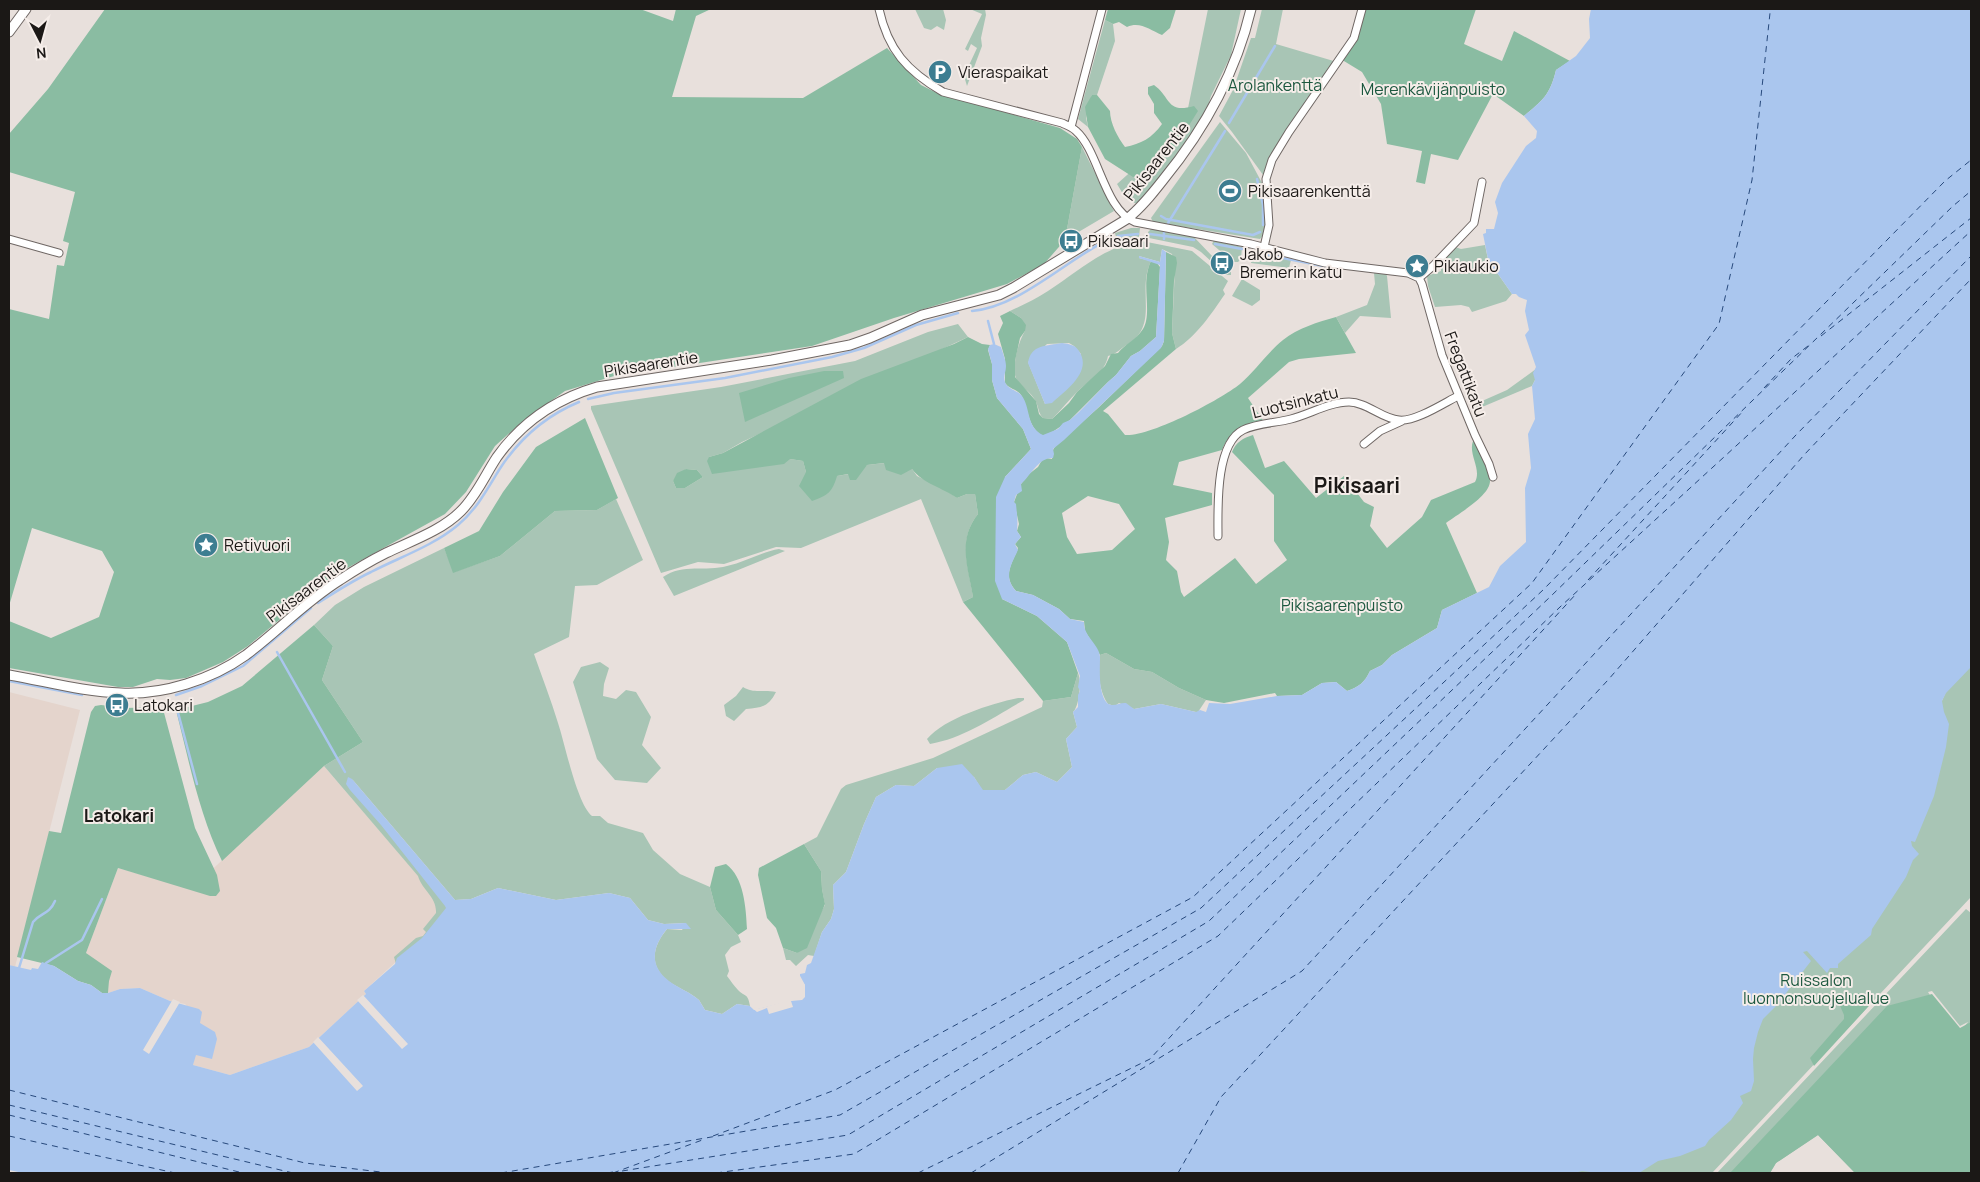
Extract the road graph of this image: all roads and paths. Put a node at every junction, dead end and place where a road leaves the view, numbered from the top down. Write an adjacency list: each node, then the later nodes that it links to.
1 (26, 9): 6 (street)
2 (879, 9): 7 (street)
3 (1102, 9): 7 (street)
4 (1251, 9): 9 (street, Pikisaarentie)
5 (1362, 9): 11 (street)
6 (9, 32)
7 (1071, 127): 9 (street)
8 (1482, 182): 13 (street)
9 (1127, 219): 11 (street); 19 (street, Pikisaarentie)
10 (9, 239): 12 (street)
11 (1264, 247): 13 (street)
12 (59, 253)
13 (1419, 278): 14 (street, Fregattikatu)
14 (1458, 396): 15 (street); 17 (street, Fregattikatu)
15 (1404, 420): 16 (street); 18 (street, Luotsinkatu)
16 (1364, 444)
17 (1493, 477)
18 (1218, 536)
19 (9, 675)

